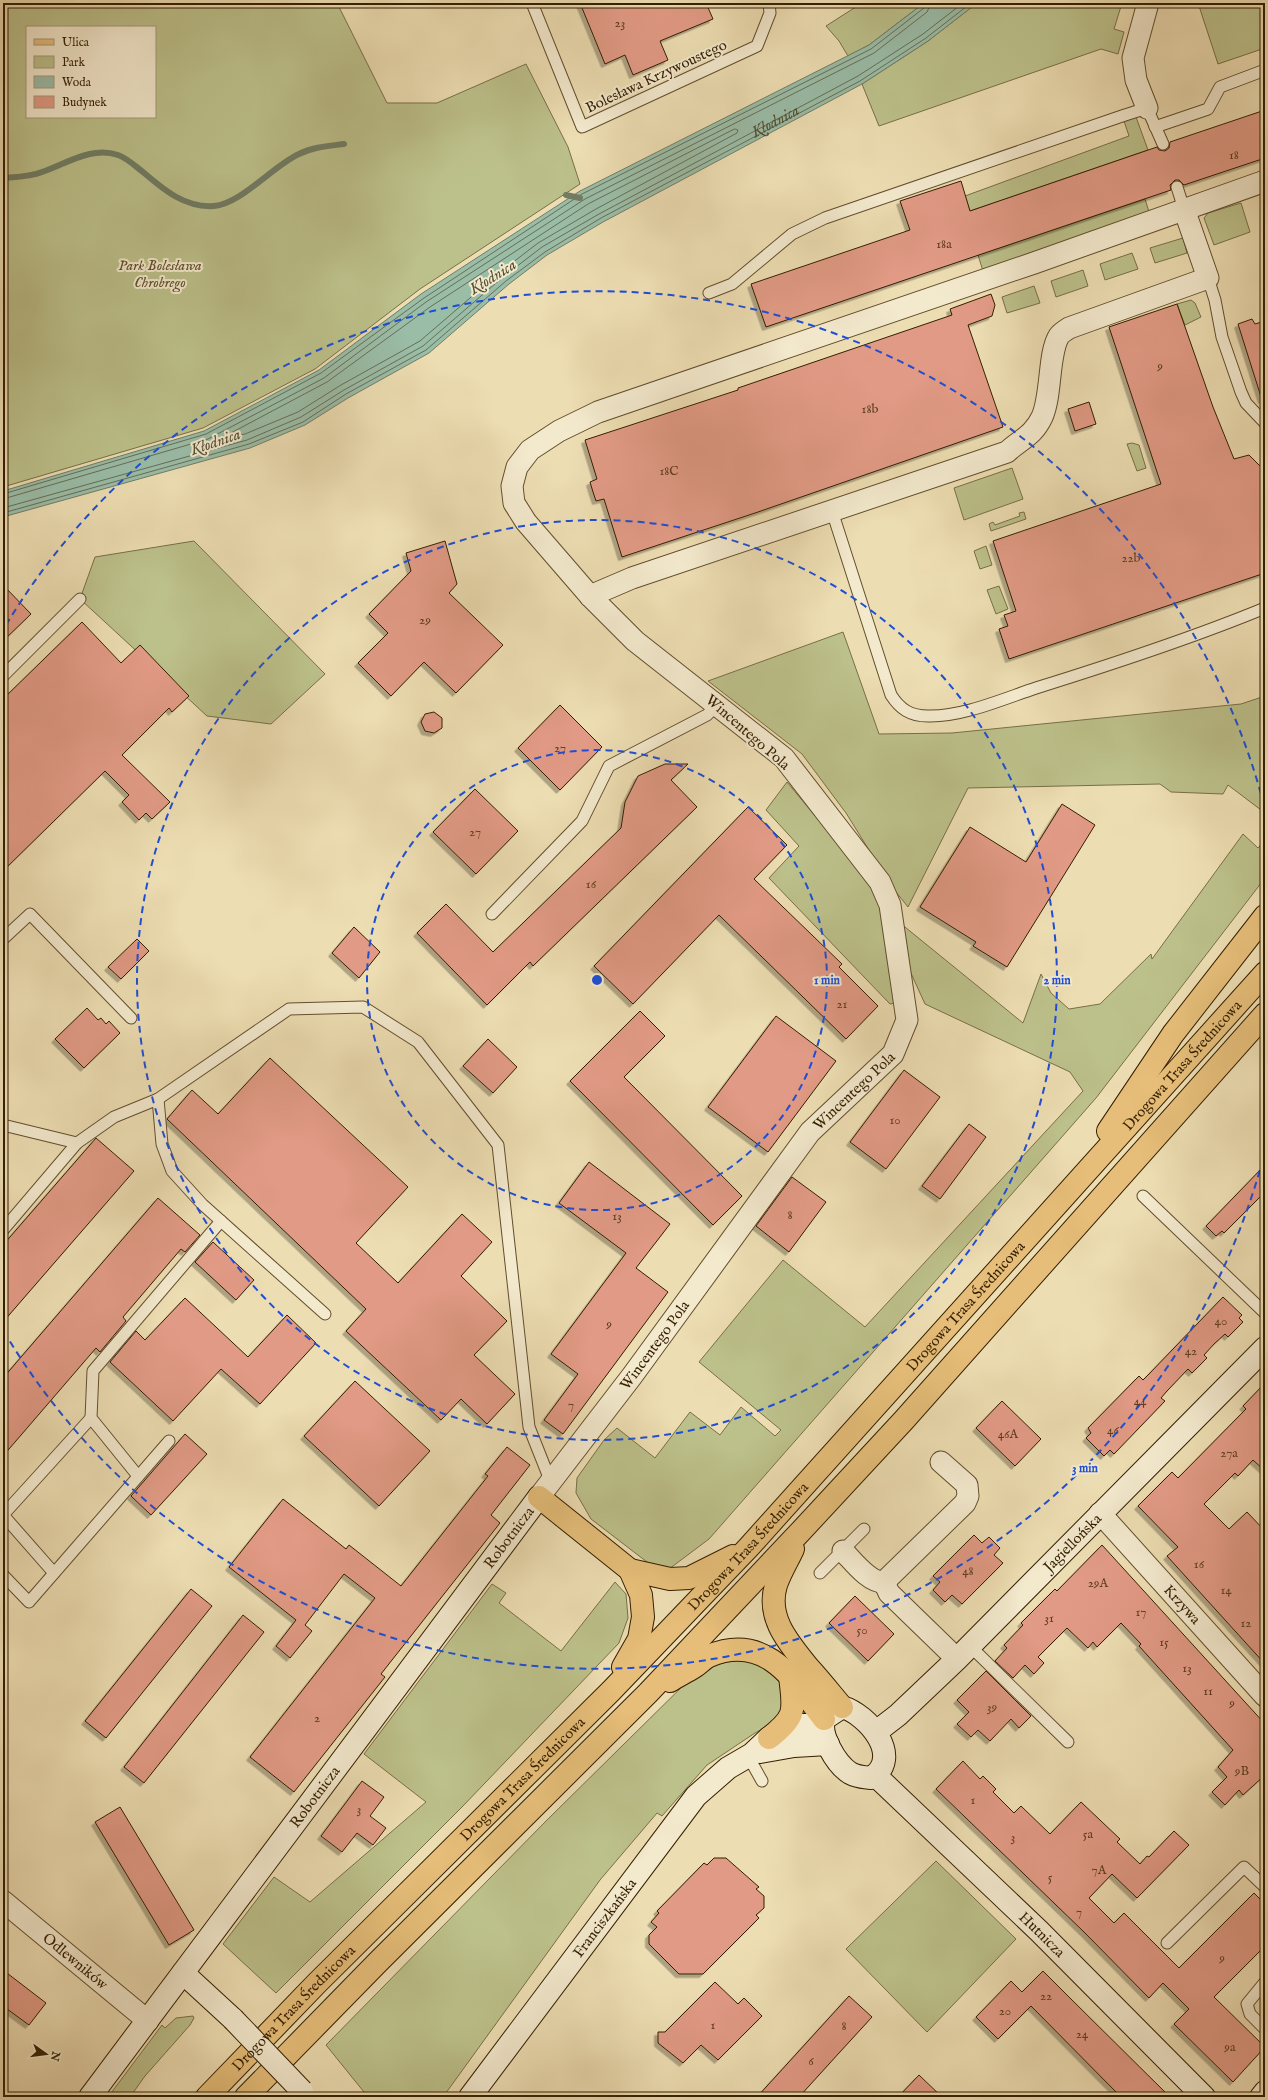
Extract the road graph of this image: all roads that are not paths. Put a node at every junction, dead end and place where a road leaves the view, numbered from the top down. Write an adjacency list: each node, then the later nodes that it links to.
1 (532, 3): 2 (lane, Bolesława Krzywoustego)
2 (769, 3)
3 (1148, 3): 5 (street)
4 (1265, 70): 5 (lane)
5 (1151, 118): 6 (lane); 11 (lane)
6 (1163, 144)
7 (1265, 181): 9 (street, Wincentego Pola)
8 (1177, 187): 9 (lane)
9 (1184, 209): 10 (street); 14 (street, Wincentego Pola)
10 (1208, 278): 12 (lane); 13 (street)
11 (709, 293)
12 (1265, 423)
13 (832, 511): 14 (street); 16 (lane)
14 (590, 596): 18 (street, Wincentego Pola)
15 (80, 599): 17 (lane)
16 (1265, 608)
17 (3, 676)
18 (718, 704): 19 (lane); 39 (street, Wincentego Pola)
19 (492, 914)
20 (1265, 916): 28 (main road)
21 (3, 939): 24 (lane)
22 (1265, 973): 28 (main road, Drogowa Trasa Średnicowa)
23 (1265, 1014): 43 (main road, Drogowa Trasa Średnicowa)
24 (131, 1018)
25 (158, 1099): 27 (lane); 30 (lane); 39 (lane)
26 (3, 1125): 27 (lane)
27 (77, 1143): 31 (lane)
28 (1064, 1196): 44 (main road, Drogowa Trasa Średnicowa)
29 (1142, 1196): 32 (lane)
30 (221, 1221): 33 (lane); 35 (lane)
31 (3, 1230)
32 (1265, 1313)
33 (325, 1314)
34 (1265, 1348): 40 (street, Jagiellońska)
35 (92, 1418): 38 (lane); 41 (lane)
36 (169, 1440): 38 (lane)
37 (941, 1462): 50 (street)
38 (138, 1476): 47 (lane)
39 (545, 1489): 46 (main road); 67 (street, Robotnicza)
40 (1100, 1514): 51 (street, Jagiellońska); 55 (street, Krzywa)
41 (3, 1515): 47 (lane)
42 (864, 1529): 45 (lane)
43 (802, 1531): 54 (main road, Drogowa Trasa Średnicowa); 56 (main road)
44 (748, 1548): 46 (main road); 53 (main road, Drogowa Trasa Średnicowa)
45 (843, 1551): 48 (lane); 50 (street)
46 (630, 1570): 53 (main road)
47 (54, 1573): 49 (lane)
48 (820, 1573)
49 (3, 1576)
50 (884, 1582): 51 (street)
51 (963, 1652): 58 (street, Jagiellońska); 60 (lane)
52 (790, 1675): 54 (main road); 57 (main road); 59 (main road)
53 (610, 1691): 74 (main road, Drogowa Trasa Średnicowa)
54 (648, 1693): 75 (main road, Drogowa Trasa Średnicowa)
55 (1265, 1696)
56 (842, 1707): 57 (street); 58 (street)
57 (825, 1729): 59 (street, Franciszkańska); 61 (street, Franciszkańska); 62 (street)
58 (876, 1732): 62 (street)
59 (769, 1738): 61 (street, Franciszkańska)
60 (1068, 1742)
61 (750, 1755): 63 (lane); 76 (street, Franciszkańska)
62 (875, 1775): 77 (street, Hutnicza)
63 (762, 1781)
64 (1265, 1887): 66 (lane)
65 (3, 1901): 69 (street, Odlewników)
66 (1167, 1942)
67 (183, 1974): 69 (street, Robotnicza); 72 (street, bridge)
68 (1265, 1982): 70 (lane)
69 (148, 2021): 73 (street, Robotnicza)
70 (1265, 2029)
71 (1265, 2092): 78 (street)
72 (305, 2094)
73 (90, 2097)
74 (207, 2097)
75 (246, 2097)
76 (470, 2097)
77 (1204, 2097)
78 (1260, 2097)

